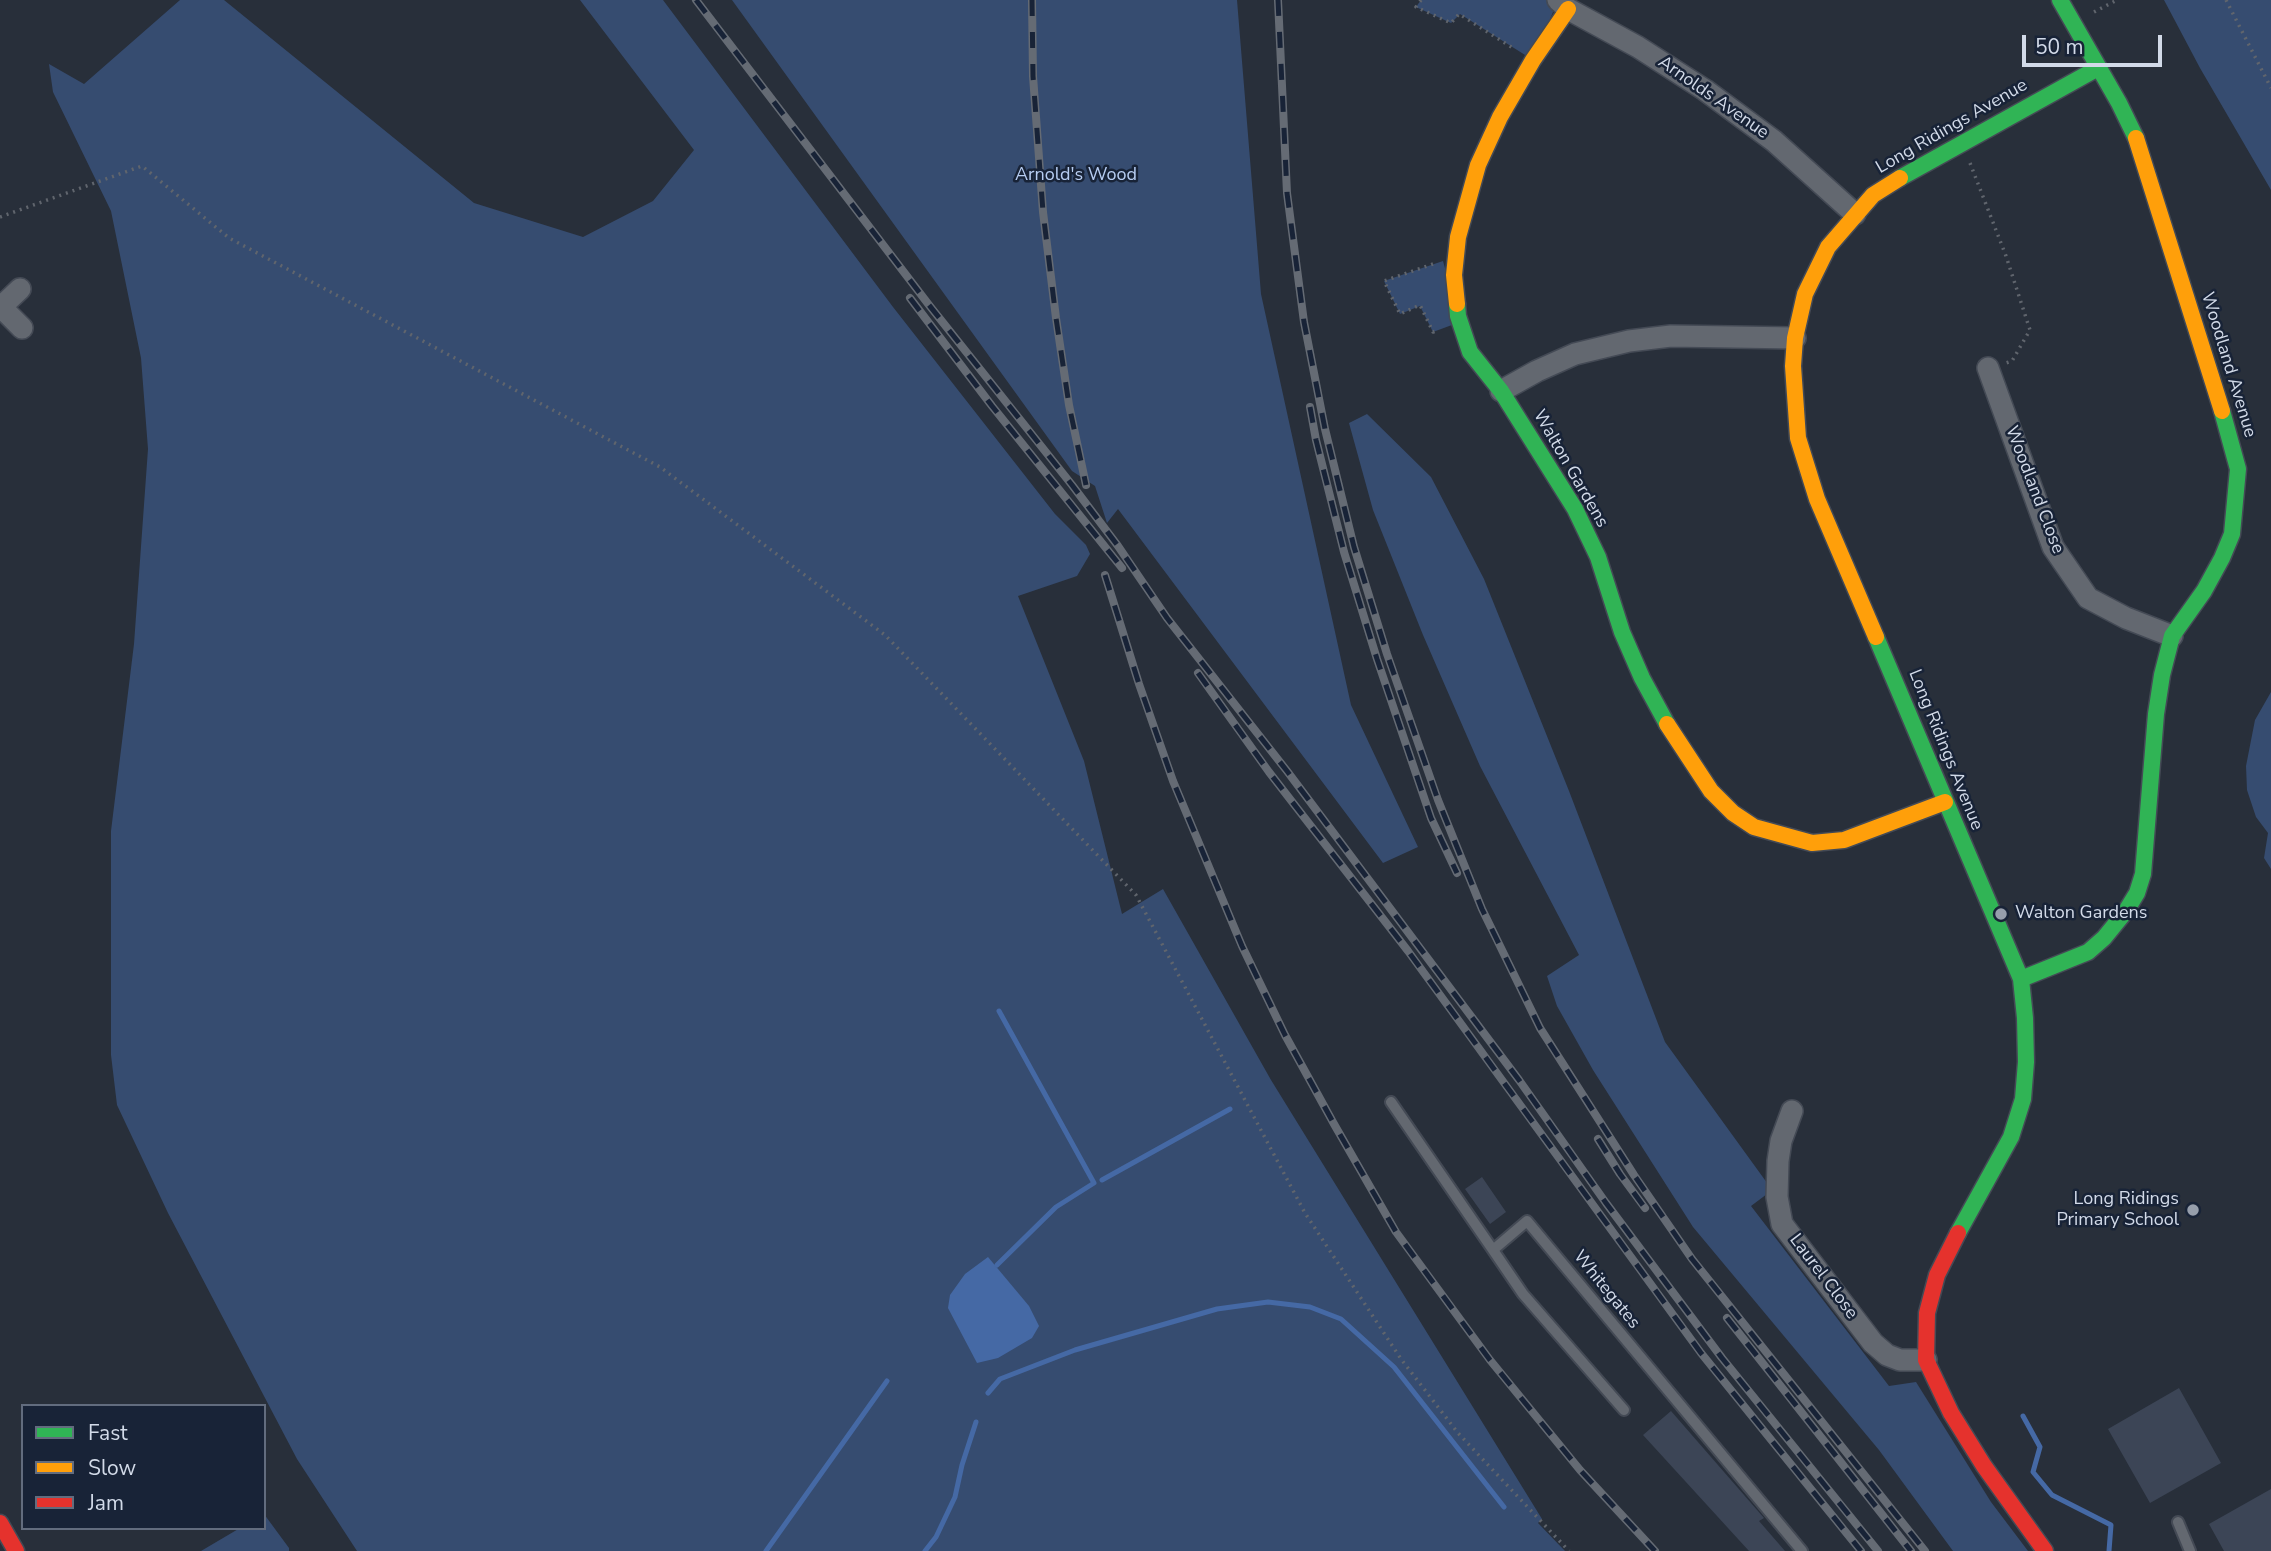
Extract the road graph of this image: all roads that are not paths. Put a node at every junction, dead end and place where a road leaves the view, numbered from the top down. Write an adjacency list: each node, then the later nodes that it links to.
1 (2060, 0): 3 (street, Woodland Avenue)
2 (1563, 4): 4 (street, Arnolds Avenue); 10 (street, Walton Gardens)
3 (2098, 68): 4 (street, Long Ridings Avenue); 11 (street, Woodland Avenue)
4 (1855, 214): 8 (street, Long Ridings Avenue)
5 (20, 289): 6 (street)
6 (1, 308): 7 (street)
7 (22, 328)
8 (1795, 338): 10 (street); 12 (street, Long Ridings Avenue)
9 (1988, 368): 11 (street, Woodland Close)
10 (1501, 391): 12 (street, Walton Gardens)
11 (2172, 636): 13 (street, Woodland Avenue)
12 (1945, 802): 13 (street, Long Ridings Avenue)
13 (2021, 979): 17 (street, Long Ridings Avenue)
14 (1391, 1102): 16 (lane)
15 (1792, 1111): 17 (street, Laurel Close)
16 (1493, 1250): 18 (lane); 22 (lane, Whitegates)
17 (1926, 1360): 23 (street, Long Ridings Avenue)
18 (1624, 1409)
19 (2178, 1522): 24 (lane)
20 (0, 1523): 21 (street)
21 (16, 1551)
22 (1802, 1551)
23 (2045, 1551)
24 (2190, 1551)

